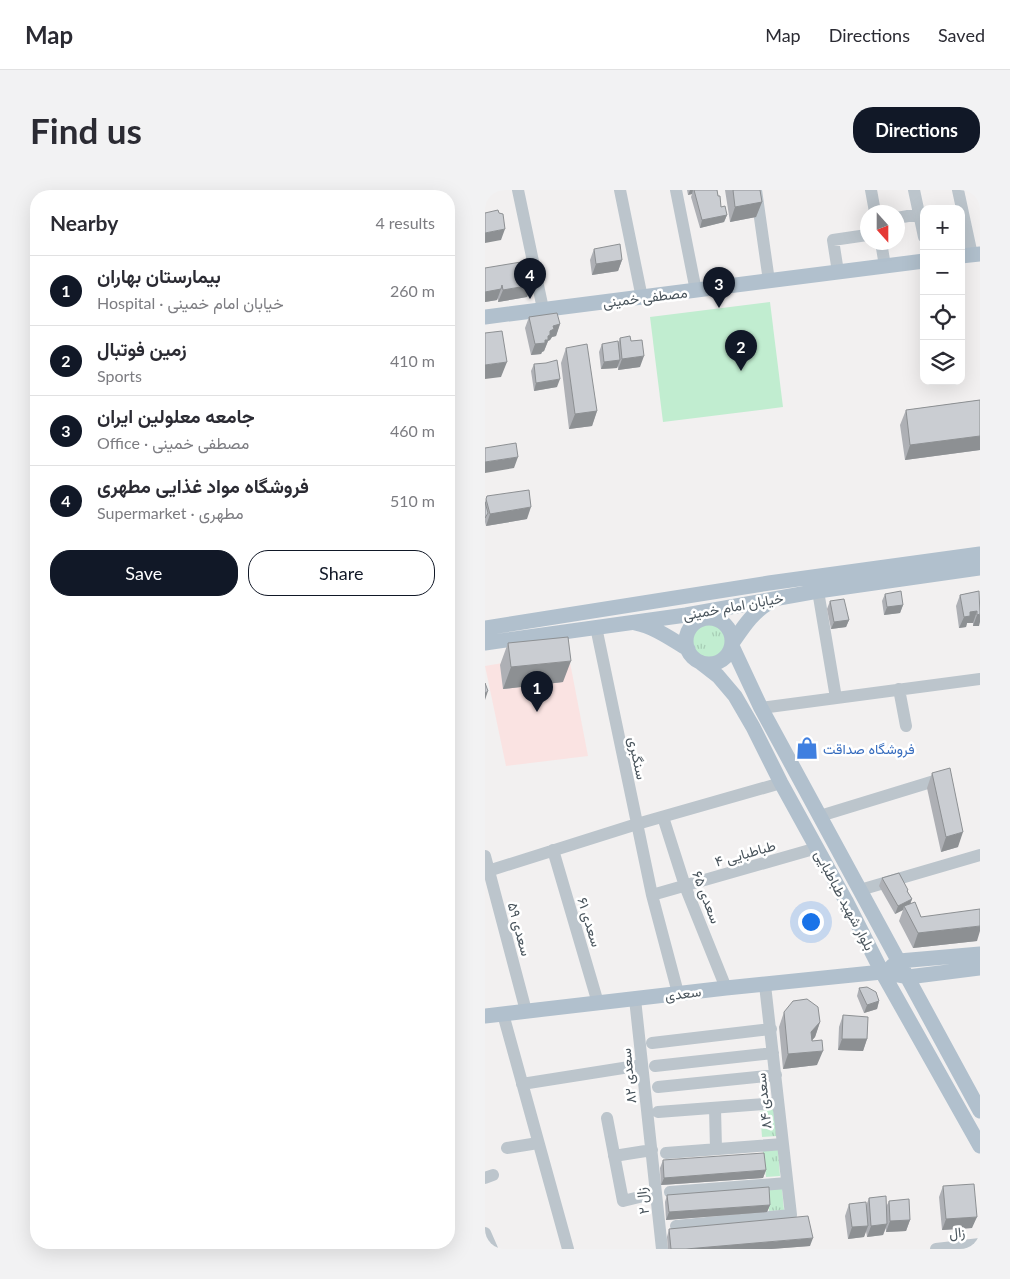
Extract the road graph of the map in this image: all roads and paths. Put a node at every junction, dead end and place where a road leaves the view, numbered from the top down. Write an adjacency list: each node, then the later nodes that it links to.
1 (518, 190): 21 (street)
2 (620, 190): 20 (street)
3 (677, 190): 19 (street)
4 (756, 190): 18 (street)
5 (871, 190): 8 (street)
6 (913, 190): 9 (street)
7 (958, 190): 14 (street)
8 (874, 205)
9 (919, 214): 10 (street); 11 (street)
10 (905, 217)
11 (920, 219)
12 (860, 236): 17 (street)
13 (882, 250): 16 (street)
14 (971, 255)
15 (920, 262): 16 (main road, مصطفی خمینی)
16 (885, 266): 17 (main road, مصطفی خمینی)
17 (838, 272): 18 (main road, مصطفی خمینی)
18 (769, 281): 19 (main road, مصطفی خمینی)
19 (696, 291): 20 (main road, مصطفی خمینی)
20 (642, 298): 21 (main road, مصطفی خمینی)
21 (543, 309): 22 (main road, مصطفی خمینی)
22 (485, 317)
23 (980, 554): 25 (main road, خیابان امام خمینی)
24 (980, 568): 26 (main road, خیابان امام خمینی)
25 (728, 590): 28 (main road, خیابان امام خمینی); 29 (main road)
26 (818, 591): 27 (main road, خیابان امام خمینی); 39 (street)
27 (775, 599): 29 (main road, خیابان امام خمینی); 34 (main road)
28 (635, 606): 29 (main road); 32 (main road, خیابان امام خمینی)
29 (703, 615): 30 (main road, خیابان امام خمینی); 34 (main road); 35 (main road)
30 (629, 622): 31 (main road, خیابان امام خمینی); 35 (main road)
31 (595, 627): 33 (main road, خیابان امام خمینی); 46 (street, سنگبری)
32 (485, 628)
33 (485, 643)
34 (733, 644): 36 (main road); 40 (main road, بلوار شهید طباطبایی)
35 (687, 649): 36 (main road)
36 (699, 662): 43 (main road, بلوار شهید طباطبایی)
37 (980, 679): 38 (street)
38 (899, 689): 39 (street); 41 (street)
39 (836, 698): 40 (street)
40 (761, 708): 45 (main road, بلوار شهید طباطبایی)
41 (906, 726)
42 (945, 778): 45 (street)
43 (781, 783): 44 (street); 47 (main road, بلوار شهید طباطبایی)
44 (663, 816): 46 (street); 52 (street, سعدی ۶۵)
45 (820, 816): 53 (main road, بلوار شهید طباطبایی)
46 (637, 824): 48 (street); 54 (street, سنگبری)
47 (817, 848): 52 (street, طباطبایی ۴); 58 (main road, بلوار شهید طباطبایی)
48 (553, 850): 51 (street); 64 (street, سعدی ۶۱)
49 (980, 855): 53 (street)
50 (485, 856): 51 (street, سعدی ۵۹)
51 (489, 871): 65 (street, سعدی ۵۹)
52 (685, 886): 54 (street, طباطبایی ۴); 61 (street, سعدی ۶۵)
53 (860, 890): 56 (main road, بلوار شهید طباطبایی)
54 (652, 895): 62 (street, سنگبری)
55 (980, 954): 56 (main road)
56 (899, 961): 58 (main road); 59 (main road, بلوار شهید طباطبایی)
57 (980, 968): 59 (main road)
58 (882, 972): 59 (main road); 60 (main road, سعدی); 82 (main road, بلوار شهید طباطبایی)
59 (908, 977): 77 (main road, بلوار شهید طباطبایی)
60 (765, 984): 61 (main road, سعدی); 68 (street, سعدی ۸۴)
61 (726, 988): 62 (main road, سعدی)
62 (677, 993): 63 (main road, سعدی)
63 (635, 999): 64 (main road, سعدی); 71 (street, سعدی ۸۲)
64 (598, 1003): 65 (main road, سعدی)
65 (526, 1011): 66 (main road, سعدی)
66 (503, 1014): 67 (main road, سعدی); 73 (street)
67 (485, 1016)
68 (771, 1029): 69 (street); 70 (street, سعدی ۸۴)
69 (652, 1043)
70 (773, 1053): 71 (street); 72 (street, سعدی ۸۴)
71 (649, 1065): 73 (street); 85 (street, سعدی ۸۲)
72 (775, 1075): 74 (street); 75 (street, سعدی ۸۴)
73 (522, 1084): 80 (street)
74 (658, 1087)
75 (779, 1103): 76 (street); 81 (street, سعدی ۸۴)
76 (715, 1108): 78 (street); 84 (street)
77 (980, 1111)
78 (658, 1112)
79 (607, 1118): 87 (street)
80 (538, 1143): 83 (street); 95 (street)
81 (783, 1144): 84 (street); 88 (street, سعدی ۸۴)
82 (980, 1146)
83 (507, 1148)
84 (716, 1149): 86 (street)
85 (651, 1150): 87 (street); 90 (street, زال ۲)
86 (666, 1153)
87 (614, 1156): 90 (street)
88 (787, 1183): 89 (street); 91 (street, سعدی ۸۴)
89 (670, 1192)
90 (656, 1193): 96 (street, زال ۲)
91 (676, 1226)
92 (485, 1233): 94 (street)
93 (980, 1244): 97 (street, زال)
94 (492, 1249)
95 (568, 1249)
96 (662, 1249)
97 (936, 1249)

